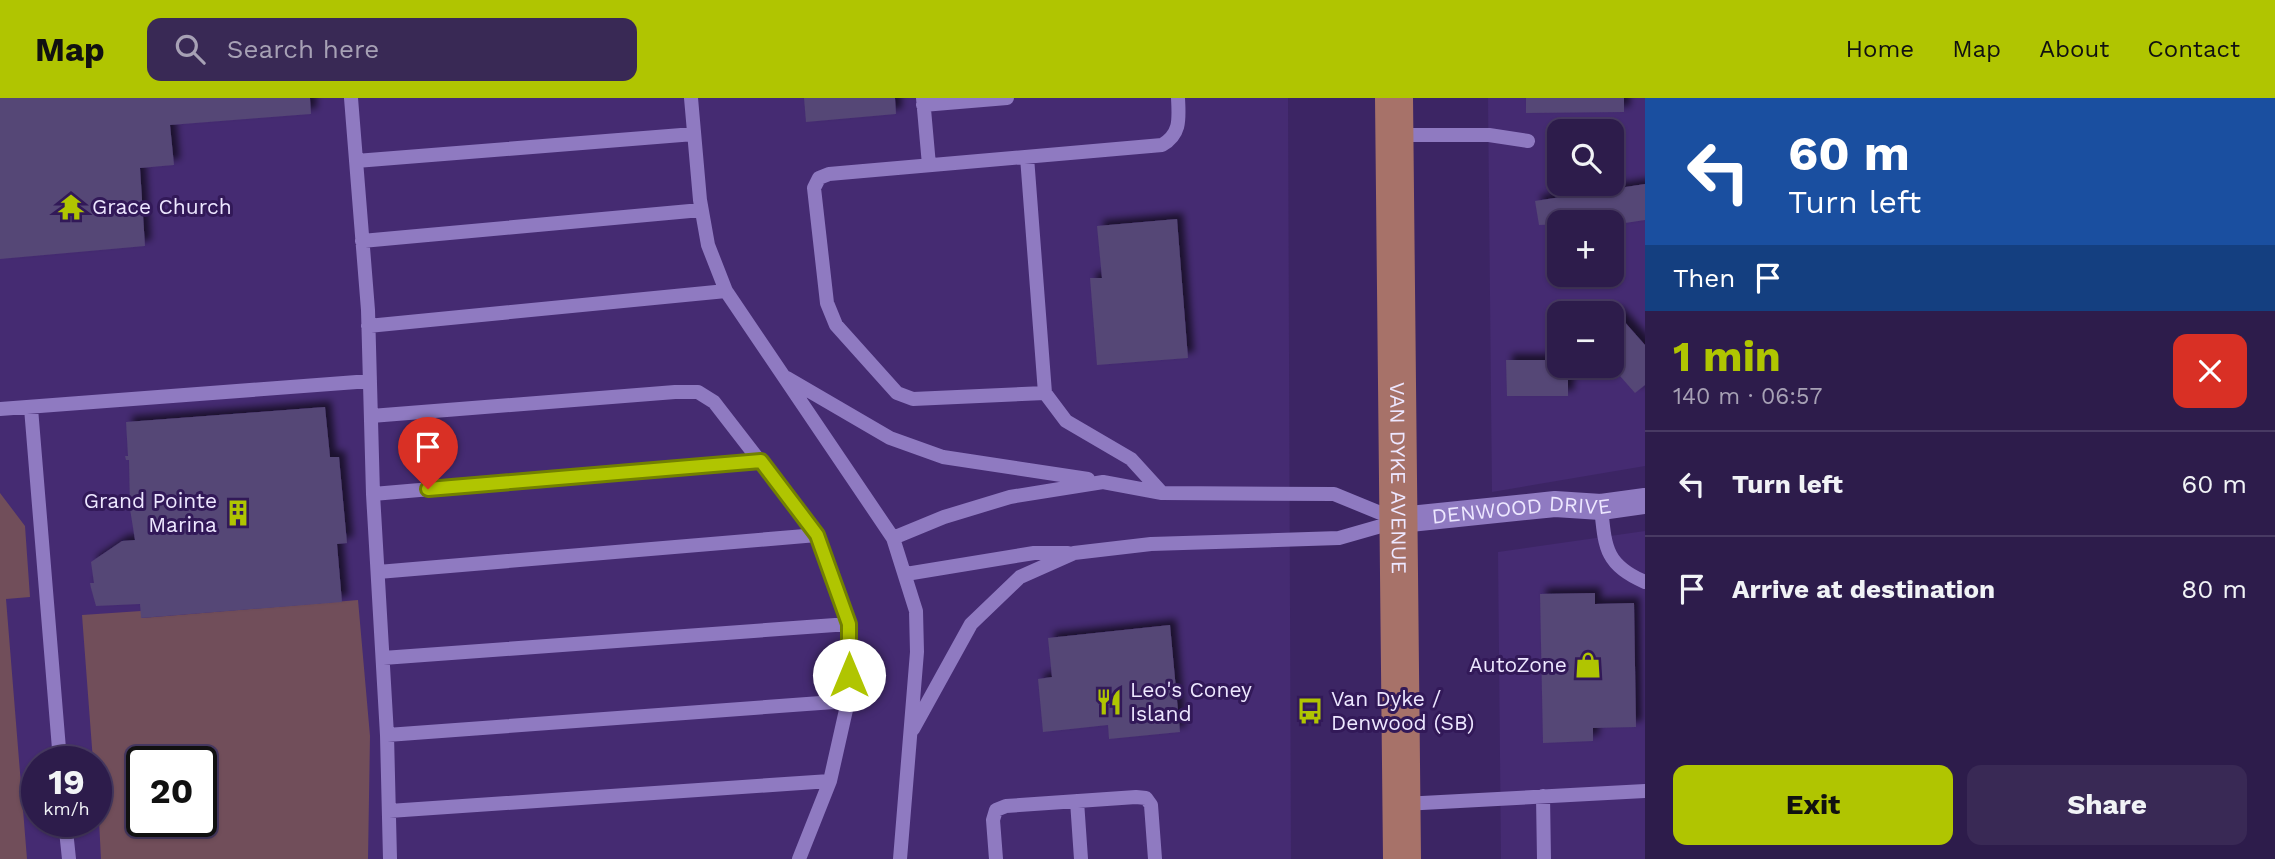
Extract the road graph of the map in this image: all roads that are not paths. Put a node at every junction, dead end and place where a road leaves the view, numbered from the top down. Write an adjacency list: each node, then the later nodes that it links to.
1 (351, 98): 10 (lane)
2 (691, 98): 7 (lane)
3 (1007, 98): 5 (lane)
4 (1178, 98): 9 (lane)
5 (923, 101): 11 (lane)
6 (1394, 116): 8 (lane); 28 (main road, VAN DYKE AVENUE)
7 (694, 134): 10 (lane); 12 (lane)
8 (1528, 141)
9 (1027, 157): 11 (lane); 18 (lane)
10 (356, 161): 13 (lane)
11 (929, 165): 18 (lane)
12 (701, 209): 13 (lane); 14 (lane)
13 (362, 242): 15 (lane)
14 (726, 291): 15 (lane); 16 (lane)
15 (368, 326): 17 (lane)
16 (780, 374): 23 (lane); 30 (lane)
17 (370, 381): 19 (lane); 21 (lane)
18 (1045, 393): 24 (lane)
19 (31, 408): 20 (lane); 40 (lane)
20 (0, 409)
21 (371, 416): 22 (lane); 25 (lane)
22 (761, 461): 25 (lane); 29 (lane)
23 (1103, 482): 24 (lane); 30 (lane)
24 (1161, 493): 28 (lane)
25 (373, 494): 32 (lane)
26 (1645, 501): 27 (street, DENWOOD DRIVE)
27 (1601, 507): 28 (street, DENWOOD DRIVE); 34 (lane)
28 (1400, 520): 31 (lane); 45 (main road, VAN DYKE AVENUE)
29 (817, 535): 32 (lane); 35 (lane)
30 (893, 538): 33 (lane)
31 (1074, 553): 33 (lane); 38 (lane)
32 (378, 572): 36 (lane)
33 (906, 574): 38 (lane)
34 (1645, 582)
35 (849, 624): 36 (lane); 37 (lane)
36 (383, 658): 39 (lane)
37 (848, 701): 39 (lane); 41 (lane)
38 (911, 733): 51 (lane)
39 (387, 735): 46 (lane)
40 (59, 746)
41 (830, 781): 46 (lane); 50 (lane)
42 (1645, 791): 43 (lane)
43 (1543, 796): 45 (lane); 56 (lane)
44 (1077, 801): 52 (lane); 53 (lane); 54 (lane)
45 (1402, 804): 55 (main road, VAN DYKE AVENUE)
46 (389, 811): 49 (lane)
47 (67, 837): 48 (lane)
48 (69, 859)
49 (390, 859)
50 (799, 859)
51 (900, 859)
52 (996, 859)
53 (1081, 859)
54 (1156, 859)
55 (1402, 859)
56 (1544, 859)

